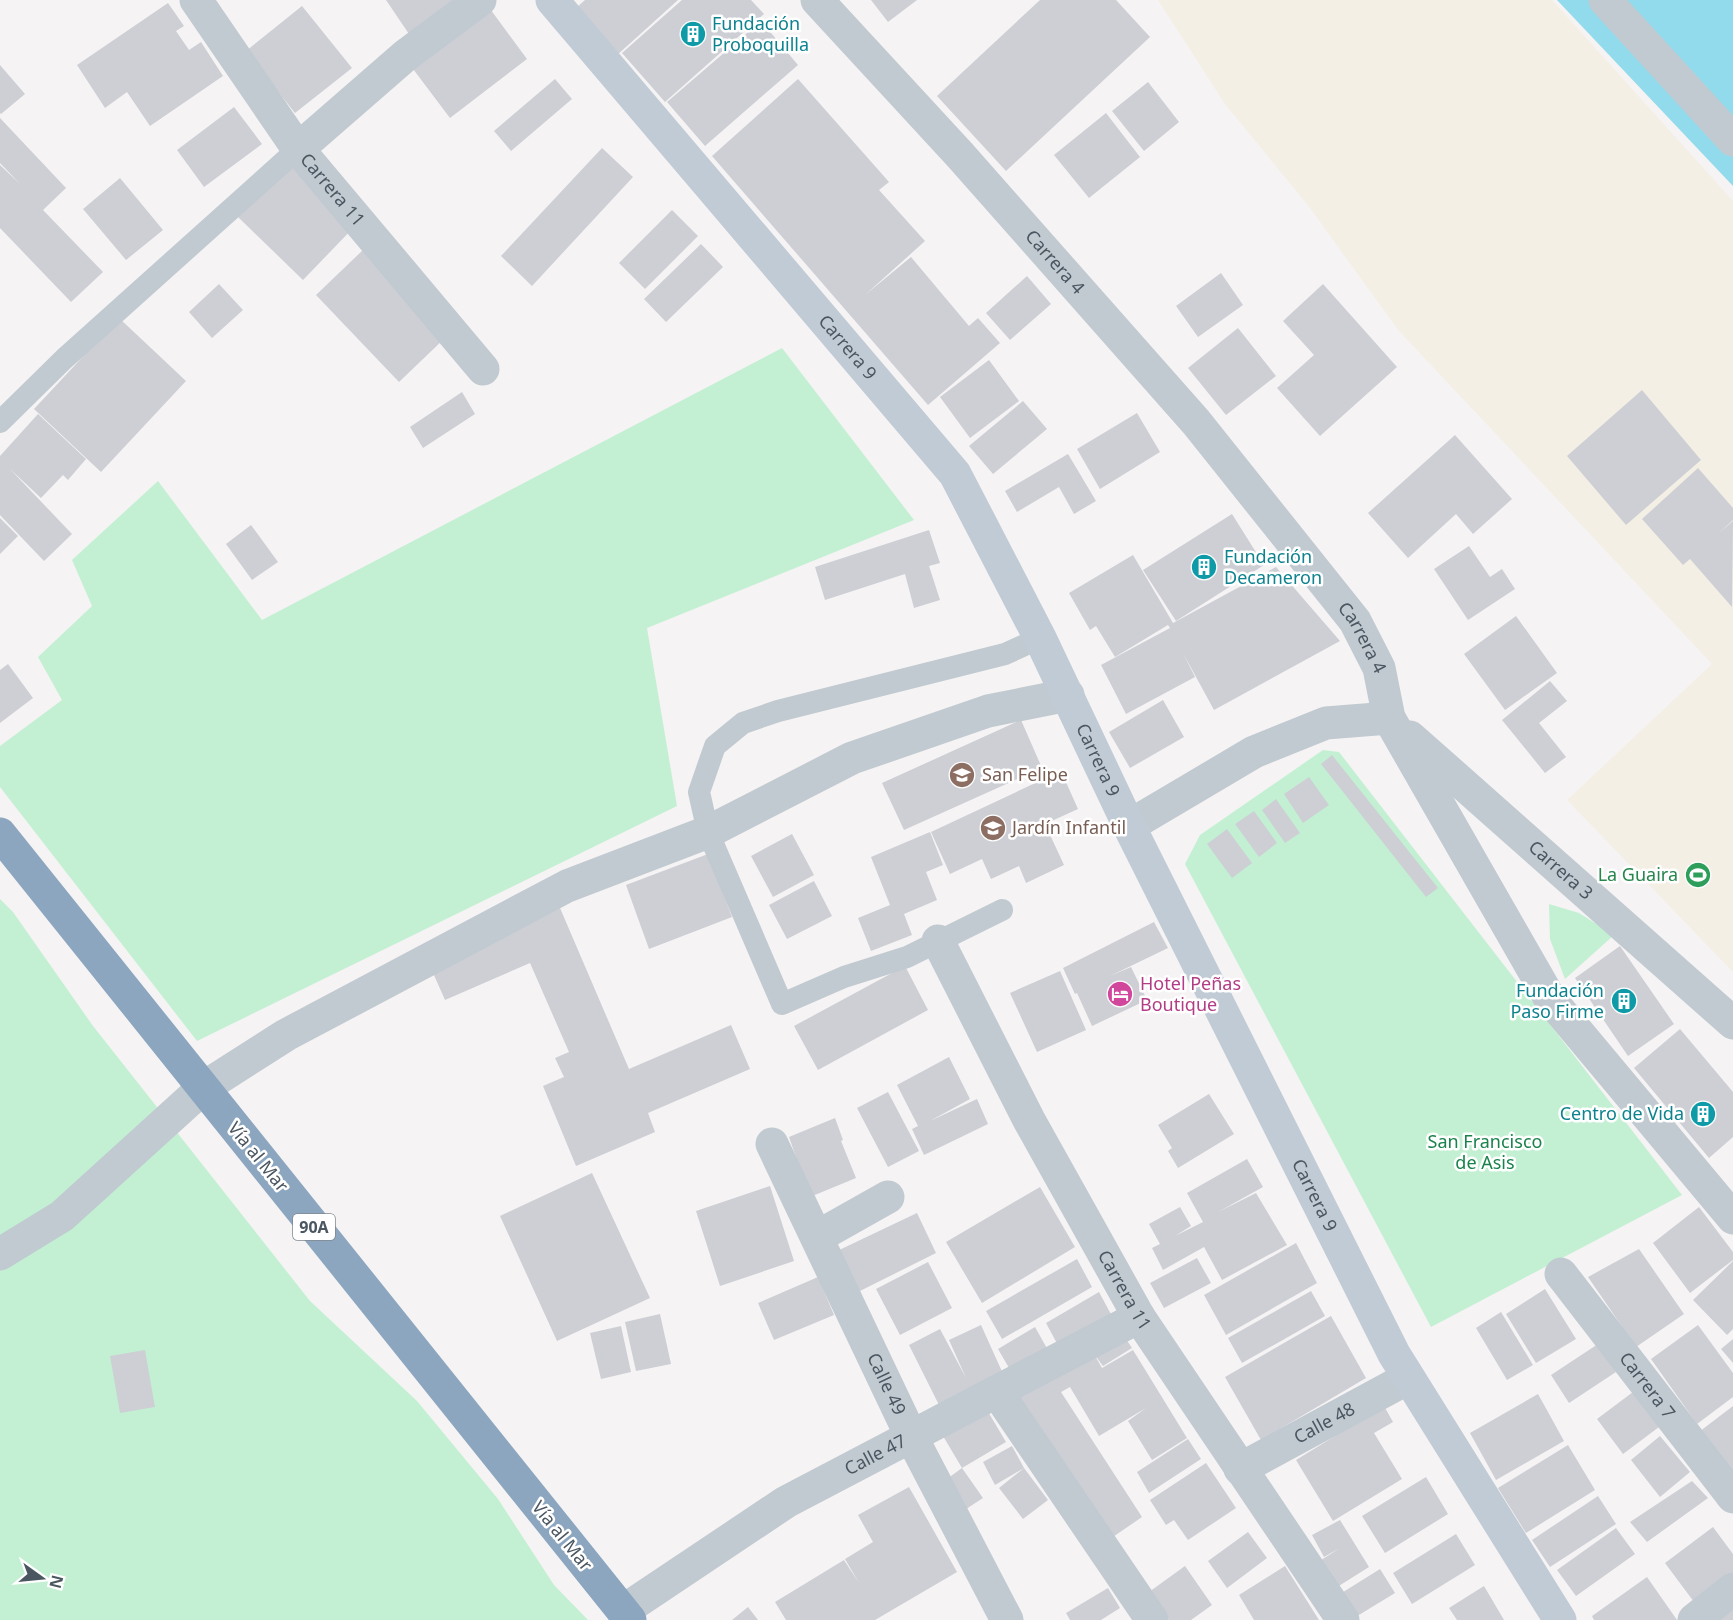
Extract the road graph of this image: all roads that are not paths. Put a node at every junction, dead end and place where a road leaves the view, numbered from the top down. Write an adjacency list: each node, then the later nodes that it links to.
1 (196, 0): 7 (street, Carrera 11)
2 (480, 0): 7 (street)
3 (552, 0): 10 (street, Carrera 9)
4 (817, 0): 12 (street, Carrera 4)
5 (1605, 0): 6 (street)
6 (1733, 140)
7 (297, 149): 8 (street, Carrera 11); 9 (lane)
8 (483, 369)
9 (0, 422)
10 (1040, 638): 11 (street, Carrera 9); 14 (lane)
11 (1068, 695): 13 (street, Carrera 9); 14 (street)
12 (1389, 718): 13 (street); 18 (street, Carrera 3); 22 (street, Carrera 4)
13 (1129, 826): 27 (street, Carrera 9)
14 (708, 832): 17 (lane); 19 (street)
15 (0, 834): 19 (highway, Vía al Mar / 90A)
16 (1002, 910): 17 (lane)
17 (938, 941): 26 (street, Carrera 11)
18 (1733, 1023)
19 (203, 1088): 24 (street); 33 (highway, Vía al Mar / 90A)
20 (772, 1144): 23 (street, Calle 49)
21 (888, 1197): 23 (street)
22 (1733, 1218)
23 (817, 1237): 29 (street, Calle 49)
24 (0, 1254)
25 (1561, 1274): 31 (street, Carrera 7)
26 (1139, 1317): 28 (street, Calle 47); 30 (street, Carrera 11)
27 (1408, 1378): 30 (street, Calle 48); 37 (street, Carrera 9)
28 (997, 1392): 29 (street, Calle 47); 35 (street)
29 (910, 1436): 33 (street, Calle 47); 34 (street, Calle 49)
30 (1240, 1469): 36 (street, Carrera 11)
31 (1733, 1497)
32 (1733, 1589): 38 (street)
33 (626, 1616)
34 (1008, 1620)
35 (1152, 1620)
36 (1343, 1620)
37 (1560, 1620)
38 (1694, 1620)

